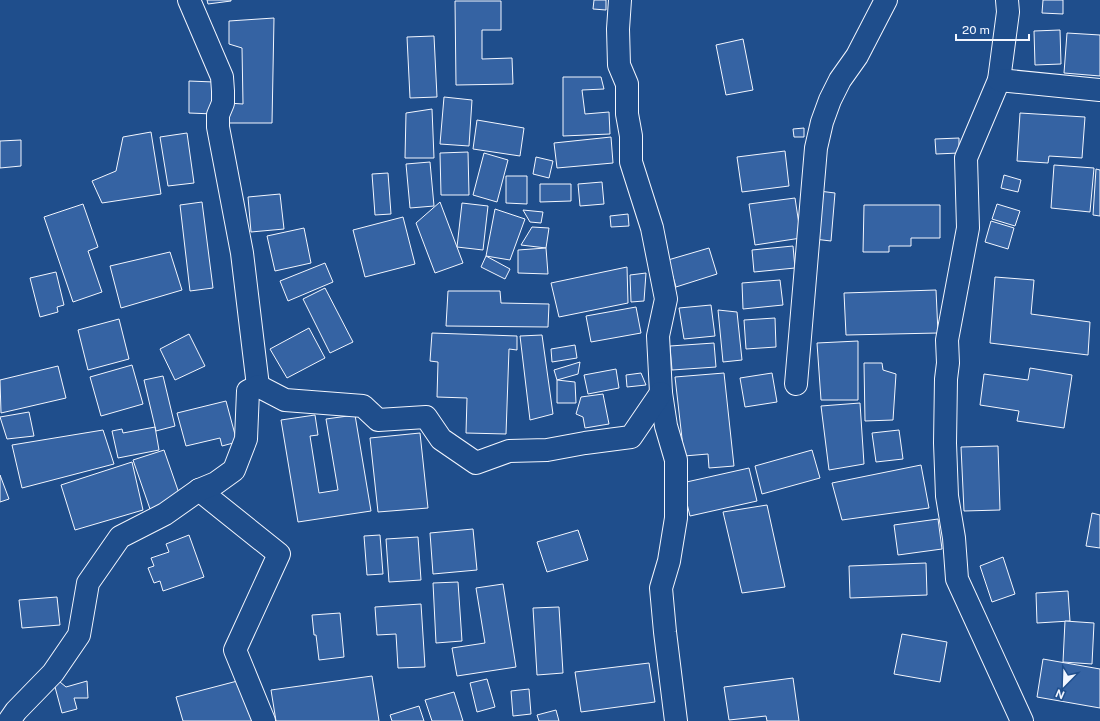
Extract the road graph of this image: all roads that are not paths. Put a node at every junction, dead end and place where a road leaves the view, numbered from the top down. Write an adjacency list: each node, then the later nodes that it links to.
1 (189, 0): 8 (street)
2 (620, 0): 9 (street)
3 (886, 0): 7 (street)
4 (1007, 0): 5 (street)
5 (999, 80): 6 (street); 14 (street)
6 (1100, 90)
7 (796, 384)
8 (258, 386): 9 (street); 10 (street)
9 (661, 393): 13 (street)
10 (199, 490): 11 (street); 12 (street)
11 (9, 721)
12 (264, 721)
13 (676, 721)
14 (1022, 721)

